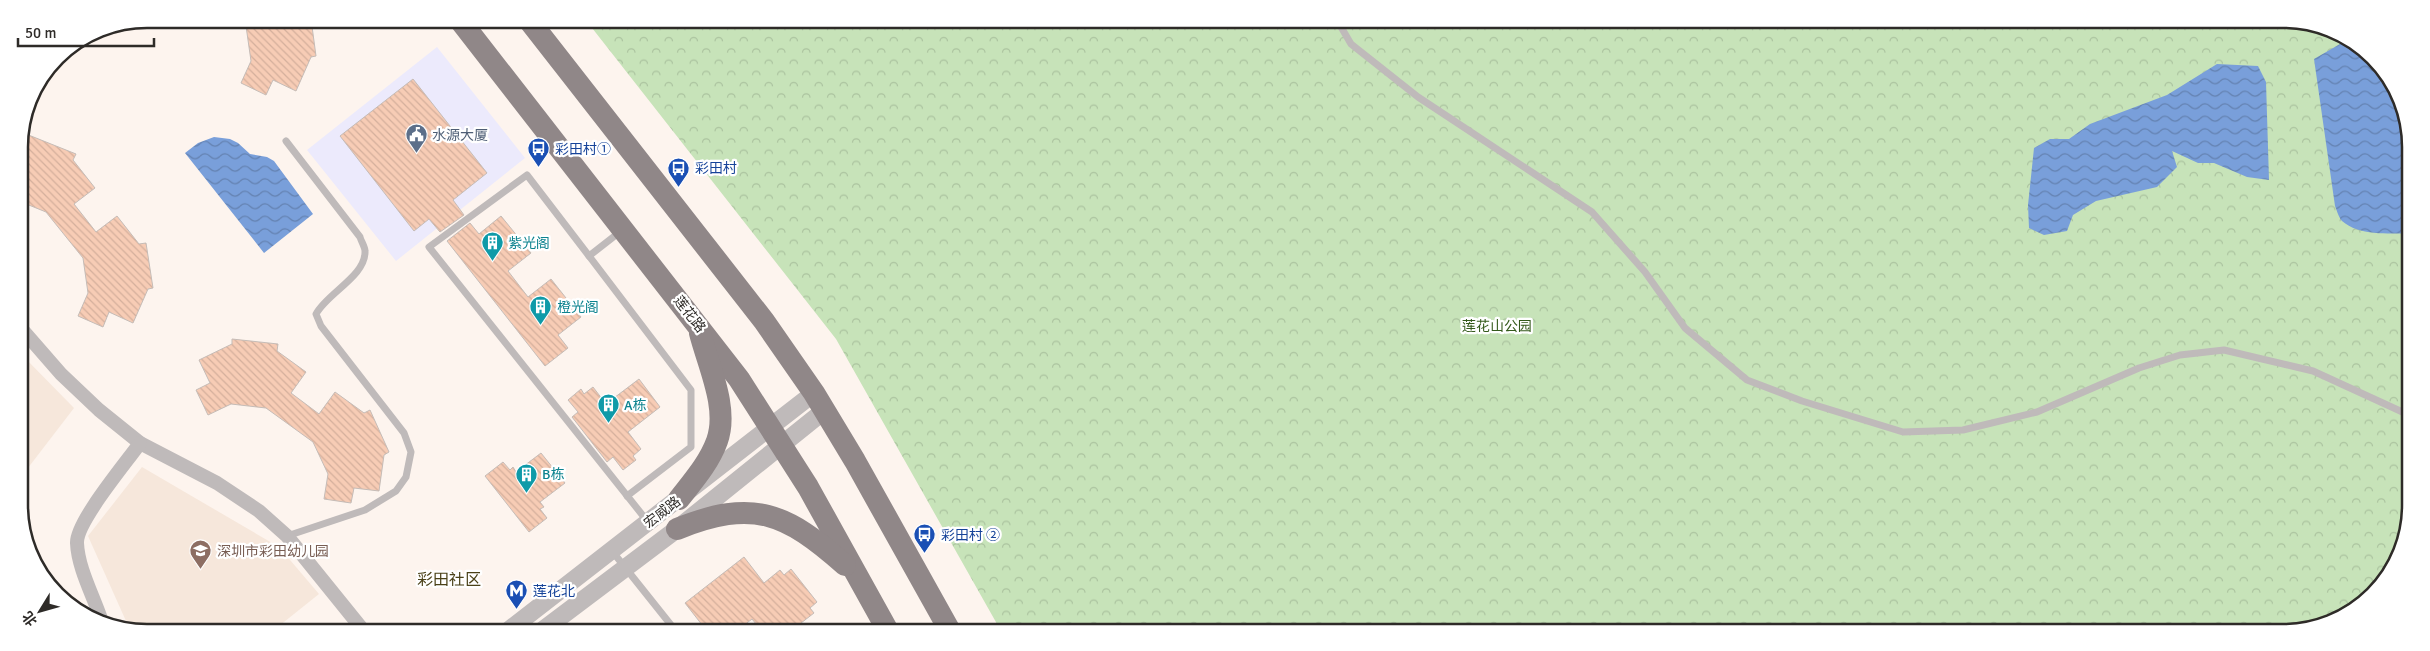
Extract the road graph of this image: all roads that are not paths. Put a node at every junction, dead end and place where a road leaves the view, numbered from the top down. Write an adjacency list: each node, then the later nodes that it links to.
1 (466, 28): 5 (main road, 莲花路)
2 (535, 28): 9 (main road)
3 (1342, 28): 10 (lane)
4 (286, 140): 17 (lane)
5 (624, 229): 6 (lane); 7 (main road, 莲花路)
6 (589, 256): 13 (lane); 13 (lane)
7 (697, 323): 11 (main road, 莲花路); 14 (main road)
8 (28, 336): 12 (street)
9 (820, 402): 11 (street, 宏威路); 27 (main road)
10 (2402, 412)
11 (777, 435): 14 (street, 宏威路); 16 (street, 宏威路); 20 (main road, 莲花路)
12 (140, 444): 17 (street); 21 (street)
13 (627, 496): 15 (lane)
14 (679, 499): 15 (street, 宏威路)
15 (649, 523): 18 (street, 宏威路)
16 (677, 528): 19 (street, 宏威路); 20 (main road)
17 (287, 536): 22 (street)
18 (612, 552): 19 (lane); 23 (street, 宏威路)
19 (625, 568): 24 (street, 宏威路); 25 (lane)
20 (858, 576): 26 (main road, 莲花路)
21 (100, 614)
22 (358, 624)
23 (517, 624)
24 (551, 624)
25 (670, 624)
26 (884, 624)
27 (946, 624)

